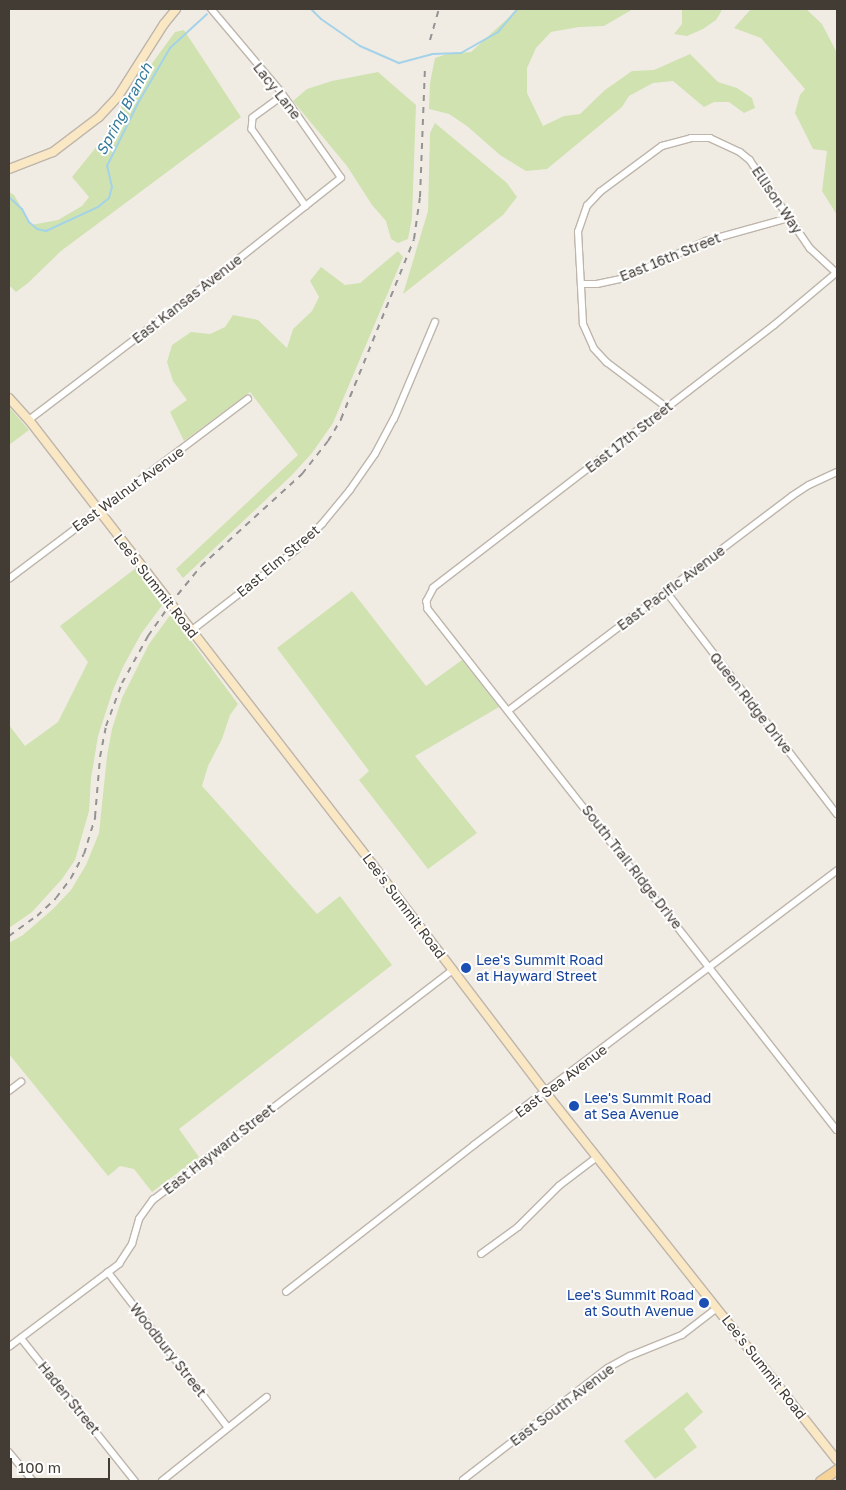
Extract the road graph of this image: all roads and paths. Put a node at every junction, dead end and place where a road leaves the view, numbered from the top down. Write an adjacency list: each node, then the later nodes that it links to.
1 (176, 9): 4 (main road)
2 (211, 9): 3 (street, Lacy Lane)
3 (283, 96): 5 (street, Lacy Lane); 6 (street)
4 (9, 169)
5 (340, 176): 6 (street, East Kansas Avenue)
6 (306, 206): 14 (street, East Kansas Avenue)
7 (789, 218): 8 (street, Ellison Way); 9 (street, East 16th Street); 9 (street, Ellison Way)
8 (837, 273): 13 (street, East 17th Street)
9 (581, 284): 13 (street)
10 (435, 322): 20 (street, East Elm Street)
11 (9, 398): 14 (main road, Lee's Summit Road)
12 (248, 399): 16 (street, East Walnut Avenue)
13 (667, 408): 19 (street, East 17th Street)
14 (29, 420): 16 (main road, Lee's Summit Road)
15 (837, 472): 18 (street, East Pacific Avenue)
16 (97, 510): 17 (street, East Walnut Avenue); 20 (main road, Lee's Summit Road)
17 (9, 578)
18 (666, 592): 21 (street, East Pacific Avenue); 22 (street, Queen Ridge Drive)
19 (428, 604): 21 (street, South Trail Ridge Drive)
20 (191, 631): 25 (main road, Lee's Summit Road)
21 (508, 711): 24 (street, South Trail Ridge Drive)
22 (837, 814)
23 (837, 870): 24 (street, East Sea Avenue)
24 (711, 966): 28 (street, East Sea Avenue); 29 (street, South Trail Ridge Drive)
25 (453, 970): 28 (main road, Lee's Summit Road); 32 (street, East Hayward Street)
26 (21, 1082): 27 (street)
27 (9, 1091)
28 (546, 1093): 30 (main road, Lee's Summit Road); 33 (street, East Sea Avenue)
29 (837, 1130)
30 (597, 1157): 31 (street); 34 (main road, Lee's Summit Road)
31 (481, 1254)
32 (108, 1272): 35 (street, East Hayward Street); 38 (street, Woodbury Street)
33 (286, 1292)
34 (717, 1308): 40 (main road, Lee's Summit Road); 42 (street, East South Avenue)
35 (21, 1338): 36 (street, East Hayward Street); 44 (street, Haden Street)
36 (9, 1347)
37 (267, 1397): 38 (street)
38 (228, 1427): 45 (street)
39 (9, 1452): 43 (street)
40 (837, 1460)
41 (837, 1468): 46 (main road)
42 (463, 1480)
43 (33, 1481)
44 (135, 1481)
45 (162, 1481)
46 (820, 1481)

